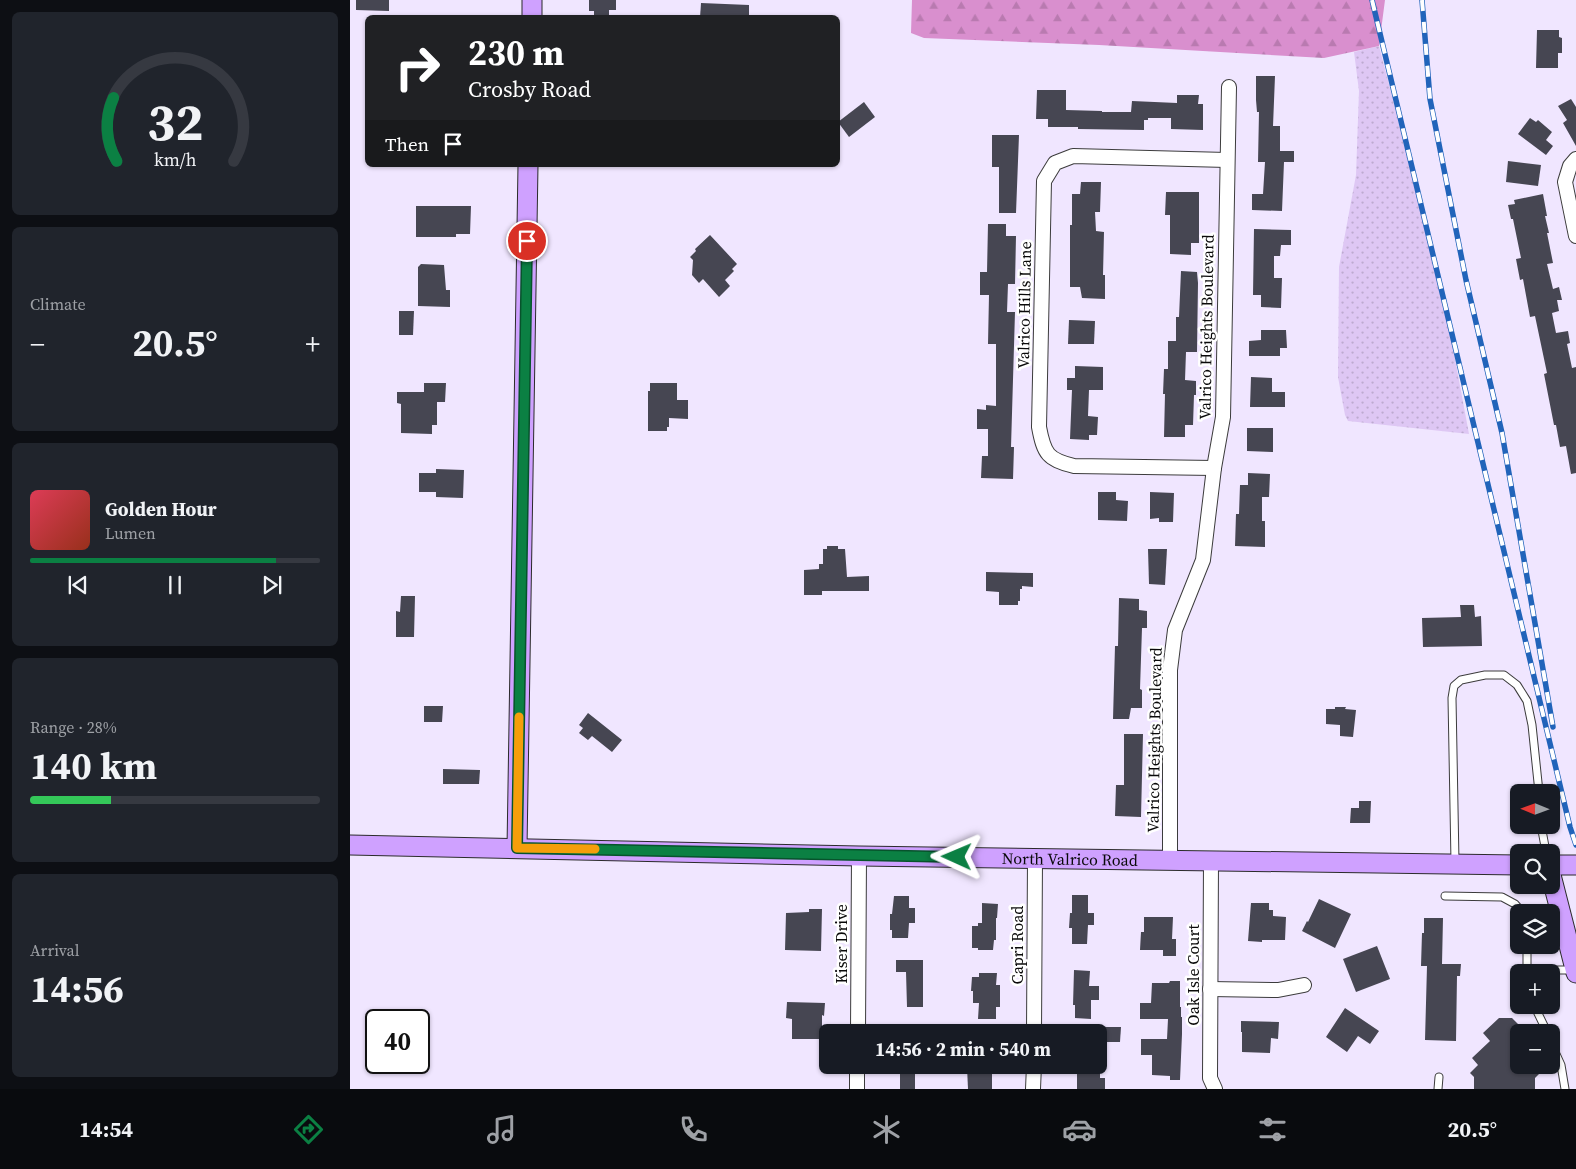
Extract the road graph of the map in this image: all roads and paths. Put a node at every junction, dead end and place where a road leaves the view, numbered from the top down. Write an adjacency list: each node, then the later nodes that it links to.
1 (532, 0): 2 (street)
2 (532, 15)
3 (1228, 87): 5 (street, Valrico Heights Boulevard)
4 (1576, 159): 7 (street)
5 (1227, 160): 8 (street, Valrico Heights Boulevard); 8 (street, Valrico Hills Lane)
6 (528, 167): 11 (street)
7 (1576, 236)
8 (1214, 468): 14 (street, Valrico Heights Boulevard)
9 (1538, 784): 16 (lane)
10 (350, 844): 11 (street, North Valrico Road)
11 (517, 848): 12 (street, North Valrico Road)
12 (859, 856): 13 (street, North Valrico Road); 27 (street, Kiser Drive)
13 (1035, 858): 14 (street, North Valrico Road); 28 (street, Capri Road)
14 (1170, 860): 15 (street, North Valrico Road)
15 (1210, 860): 16 (street, North Valrico Road); 26 (street, Oak Isle Court)
16 (1455, 864): 17 (street, North Valrico Road)
17 (1510, 865)
18 (1560, 865): 19 (street)
19 (1576, 865)
20 (1556, 894): 24 (street)
21 (1445, 896): 22 (lane)
22 (1516, 904)
23 (1560, 972): 24 (lane)
24 (1576, 972)
25 (1304, 985): 26 (street)
26 (1210, 989): 35 (street, Oak Isle Court)
27 (858, 1024)
28 (1034, 1024)
29 (1560, 1063): 37 (lane)
30 (857, 1074): 33 (street)
31 (1034, 1074): 34 (street)
32 (1438, 1077): 36 (lane)
33 (857, 1089)
34 (1034, 1089)
35 (1214, 1089)
36 (1438, 1089)
37 (1565, 1089)

